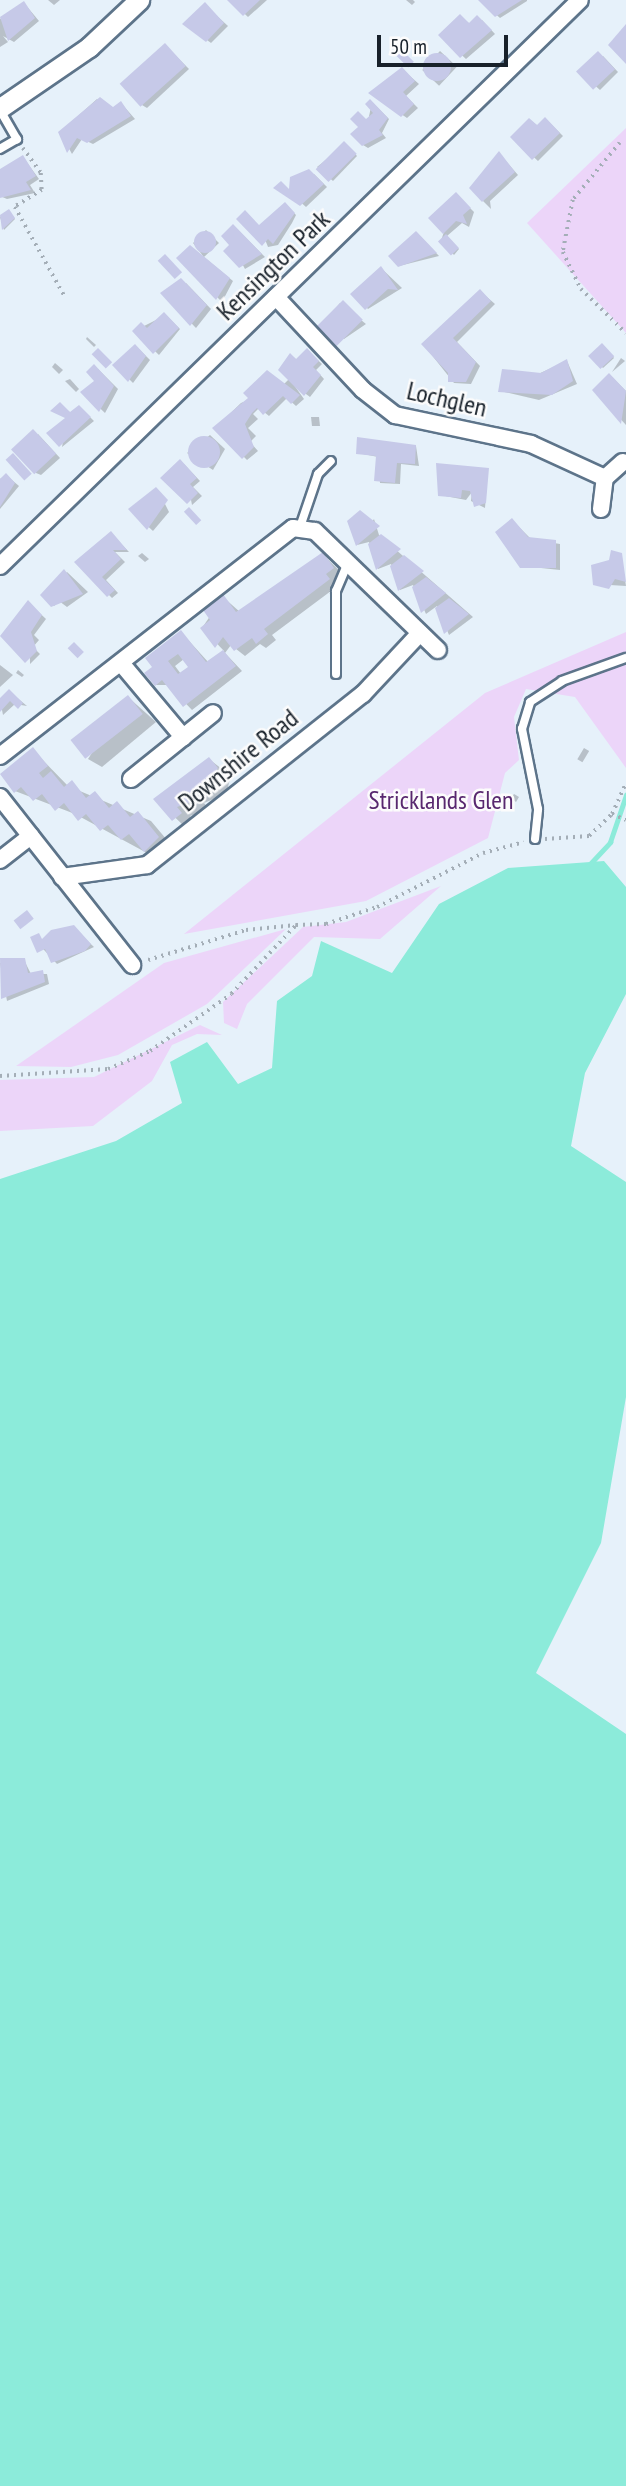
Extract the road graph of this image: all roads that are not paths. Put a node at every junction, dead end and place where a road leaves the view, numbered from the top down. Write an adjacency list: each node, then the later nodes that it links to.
1 (139, 0): 3 (street)
2 (580, 0): 5 (street, Kensington Park)
3 (0, 109): 4 (lane)
4 (0, 149)
5 (276, 297): 8 (street, Lochglen); 12 (street, Kensington Park)
6 (331, 461): 10 (lane)
7 (623, 462): 8 (street)
8 (605, 478): 9 (street)
9 (601, 509)
10 (300, 527): 11 (street); 16 (street)
11 (348, 563): 13 (street); 17 (lane)
12 (0, 566)
13 (420, 633): 14 (street); 26 (street, Downshire Road)
14 (438, 650)
15 (626, 658): 24 (lane)
16 (121, 663): 19 (street); 20 (street)
17 (336, 674)
18 (213, 713): 19 (street)
19 (183, 737): 21 (street)
20 (0, 755)
21 (131, 779)
22 (0, 797): 23 (street)
23 (31, 836): 25 (street); 26 (street)
24 (535, 839)
25 (0, 860)
26 (62, 877): 27 (street)
27 (132, 965)

